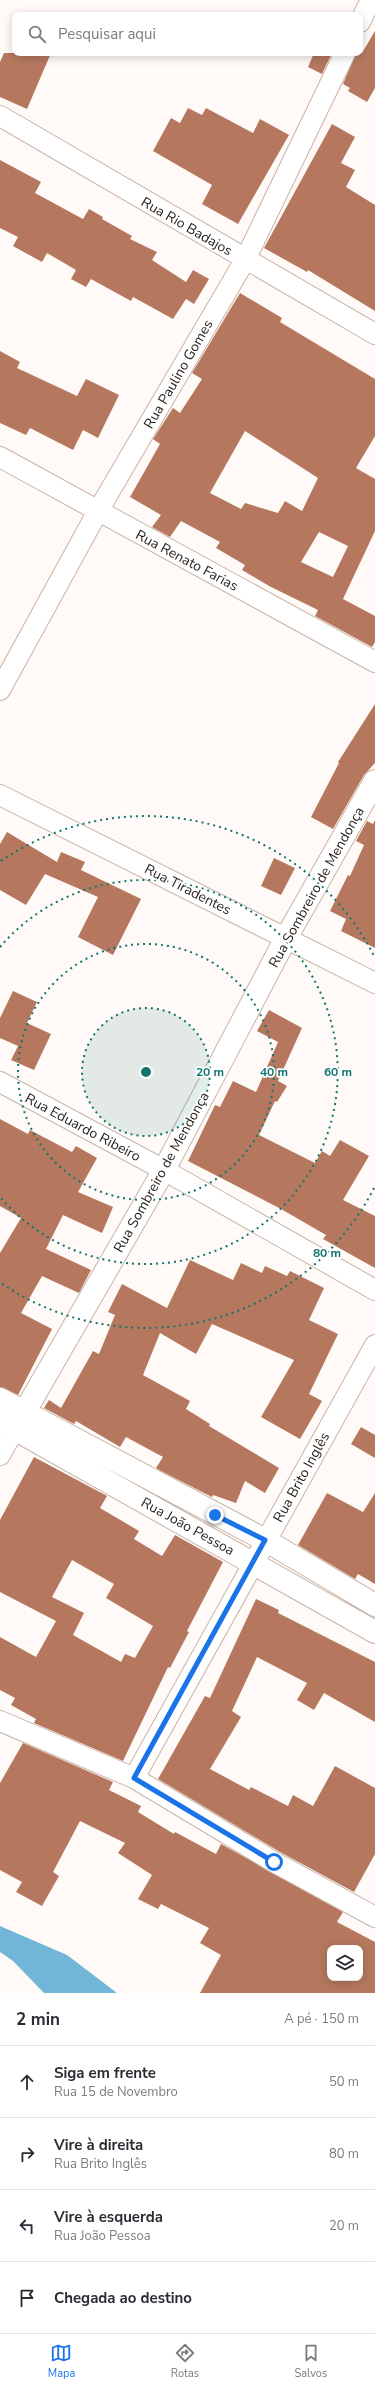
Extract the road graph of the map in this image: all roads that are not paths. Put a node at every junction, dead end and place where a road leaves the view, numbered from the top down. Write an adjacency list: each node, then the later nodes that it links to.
1 (370, 2): 2 (street)
2 (363, 16)
3 (344, 56): 5 (street, Rua Paulino Gomes)
4 (0, 116): 5 (street, Rua Rio Badajos)
5 (245, 260): 6 (street, Rua Rio Badajos); 8 (street, Rua Paulino Gomes)
6 (375, 334)
7 (0, 457): 8 (street, Rua Renato Farias)
8 (98, 512): 9 (street, Rua Renato Farias); 10 (street, Rua Paulino Gomes)
9 (375, 662)
10 (0, 690)
11 (375, 781): 13 (street, Rua Sombreiro de Mendonça)
12 (0, 795): 13 (street, Rua Tiradentes)
13 (286, 938): 14 (street, Rua Tiradentes); 16 (street, Rua Sombreiro de Mendonça)
14 (375, 983)
15 (0, 1082): 16 (street, Rua Eduardo Ribeiro)
16 (164, 1170): 17 (street, Rua Eduardo Ribeiro); 20 (street, Rua Sombreiro de Mendonça)
17 (375, 1290)
18 (375, 1345): 22 (street, Rua Brito Inglês)
19 (0, 1399): 20 (street, Rua João Pessoa)
20 (13, 1421): 21 (street, Rua Sombreiro de Mendonça); 22 (street, Rua João Pessoa); 23 (street, Rua João Pessoa)
21 (0, 1455)
22 (265, 1540): 23 (street, Rua Brito Inglês); 24 (street, Rua João Pessoa)
23 (253, 1563): 25 (street, Rua João Pessoa); 27 (street, Rua Brito Inglês)
24 (375, 1605)
25 (375, 1632)
26 (0, 1721): 27 (street)
27 (134, 1778): 28 (street)
28 (372, 1910)

